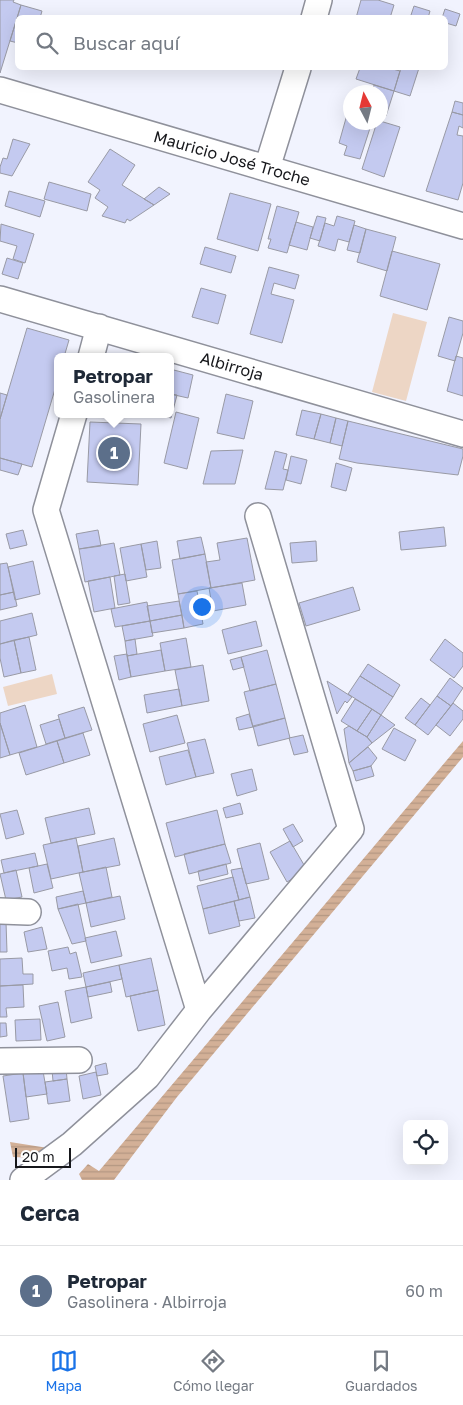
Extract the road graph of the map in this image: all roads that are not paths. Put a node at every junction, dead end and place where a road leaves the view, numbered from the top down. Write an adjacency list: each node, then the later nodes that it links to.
1 (319, 0): 2 (street)
2 (315, 15)
3 (297, 70): 5 (street)
4 (0, 90): 5 (street, Mauricio José Troche)
5 (267, 168): 6 (street, Mauricio José Troche)
6 (463, 226)
7 (0, 299): 8 (street, Albirroja)
8 (99, 327): 9 (street); 11 (street, Albirroja)
9 (92, 353)
10 (73, 418): 15 (street)
11 (463, 434)
12 (258, 516): 15 (street)
13 (0, 911): 14 (street)
14 (28, 912)
15 (199, 1010): 18 (street)
16 (79, 1060): 17 (street)
17 (0, 1061)
18 (23, 1180)

